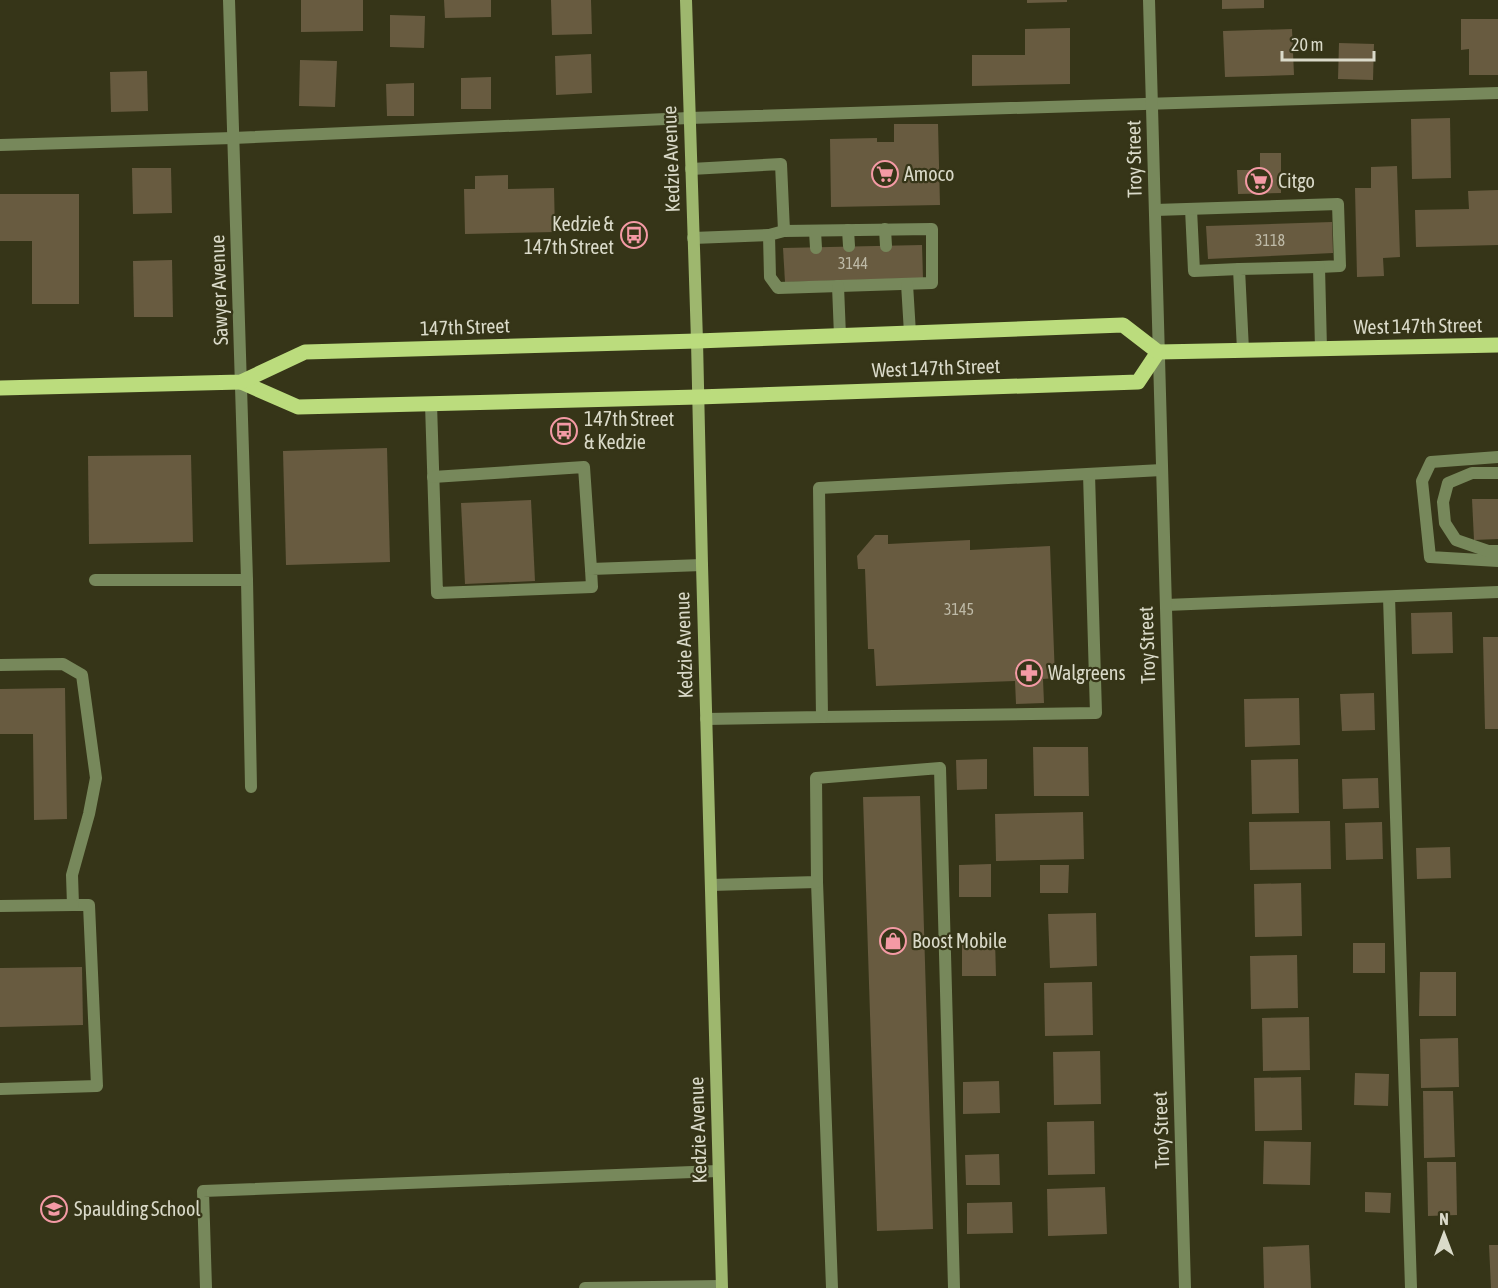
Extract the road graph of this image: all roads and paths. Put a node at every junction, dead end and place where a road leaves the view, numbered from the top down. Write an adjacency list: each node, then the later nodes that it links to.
1 (229, 0): 7 (street, Sawyer Avenue)
2 (686, 0): 6 (main road, Kedzie Avenue)
3 (1149, 0): 5 (street, Troy Street)
4 (1498, 93): 5 (street)
5 (1152, 104): 6 (street); 11 (street, Troy Street)
6 (689, 118): 7 (street); 9 (main road, Kedzie Avenue)
7 (233, 138): 8 (street); 32 (street, Sawyer Avenue)
8 (0, 145)
9 (691, 169): 14 (street); 17 (main road, Kedzie Avenue)
10 (1191, 208): 11 (street); 21 (street); 22 (street)
11 (1155, 210): 31 (street, Troy Street)
12 (885, 229): 13 (street); 19 (street); 23 (street)
13 (848, 230): 15 (street); 18 (street)
14 (784, 231): 15 (street); 16 (street)
15 (815, 231): 20 (street)
16 (769, 235): 17 (street); 24 (street)
17 (693, 238): 27 (main road, Kedzie Avenue)
18 (849, 246)
19 (886, 246)
20 (816, 248)
21 (1319, 267): 22 (street); 29 (street)
22 (1239, 269): 30 (street)
23 (907, 284): 24 (street); 25 (street)
24 (838, 286): 26 (street)
25 (910, 333): 26 (main road, West 147th Street); 31 (main road, West 147th Street)
26 (840, 336): 27 (main road, West 147th Street)
27 (697, 341): 32 (main road, 147th Street); 34 (main road, Kedzie Avenue)
28 (1498, 345): 29 (main road, West 147th Street)
29 (1321, 348): 30 (main road, West 147th Street)
30 (1243, 350): 31 (main road, West 147th Street)
31 (1158, 352): 34 (main road, West 147th Street); 37 (street, Troy Street)
32 (241, 382): 33 (main road, 147th Street); 35 (main road, 147th Street); 45 (street, Sawyer Avenue)
33 (0, 388)
34 (698, 397): 35 (main road, 147th Street); 43 (main road, Kedzie Avenue)
35 (431, 404): 40 (street)
36 (1498, 457): 42 (street)
37 (1162, 470): 39 (street); 49 (street, Troy Street)
38 (1498, 472): 41 (street)
39 (1089, 474): 51 (street); 51 (street)
40 (433, 477): 44 (street); 44 (street)
41 (1498, 551)
42 (1498, 561)
43 (702, 565): 44 (street); 52 (main road, Kedzie Avenue)
44 (591, 569)
45 (247, 579): 46 (street); 53 (street, Sawyer Avenue)
46 (95, 580)
47 (1498, 592): 48 (street)
48 (1389, 597): 49 (street); 67 (street)
49 (1166, 605): 66 (street, Troy Street)
50 (0, 665): 56 (street)
51 (822, 717): 52 (street)
52 (706, 718): 55 (main road, Kedzie Avenue)
53 (251, 787)
54 (818, 882): 55 (street); 63 (street); 65 (street)
55 (711, 885): 59 (main road, Kedzie Avenue)
56 (73, 905): 57 (street); 58 (street)
57 (0, 906)
58 (0, 1089)
59 (718, 1171): 60 (main road, Kedzie Avenue); 61 (street)
60 (722, 1287): 62 (street)
61 (206, 1288)
62 (585, 1288)
63 (832, 1288)
64 (946, 1288): 65 (street)
65 (954, 1288)
66 (1185, 1288)
67 (1412, 1288)

